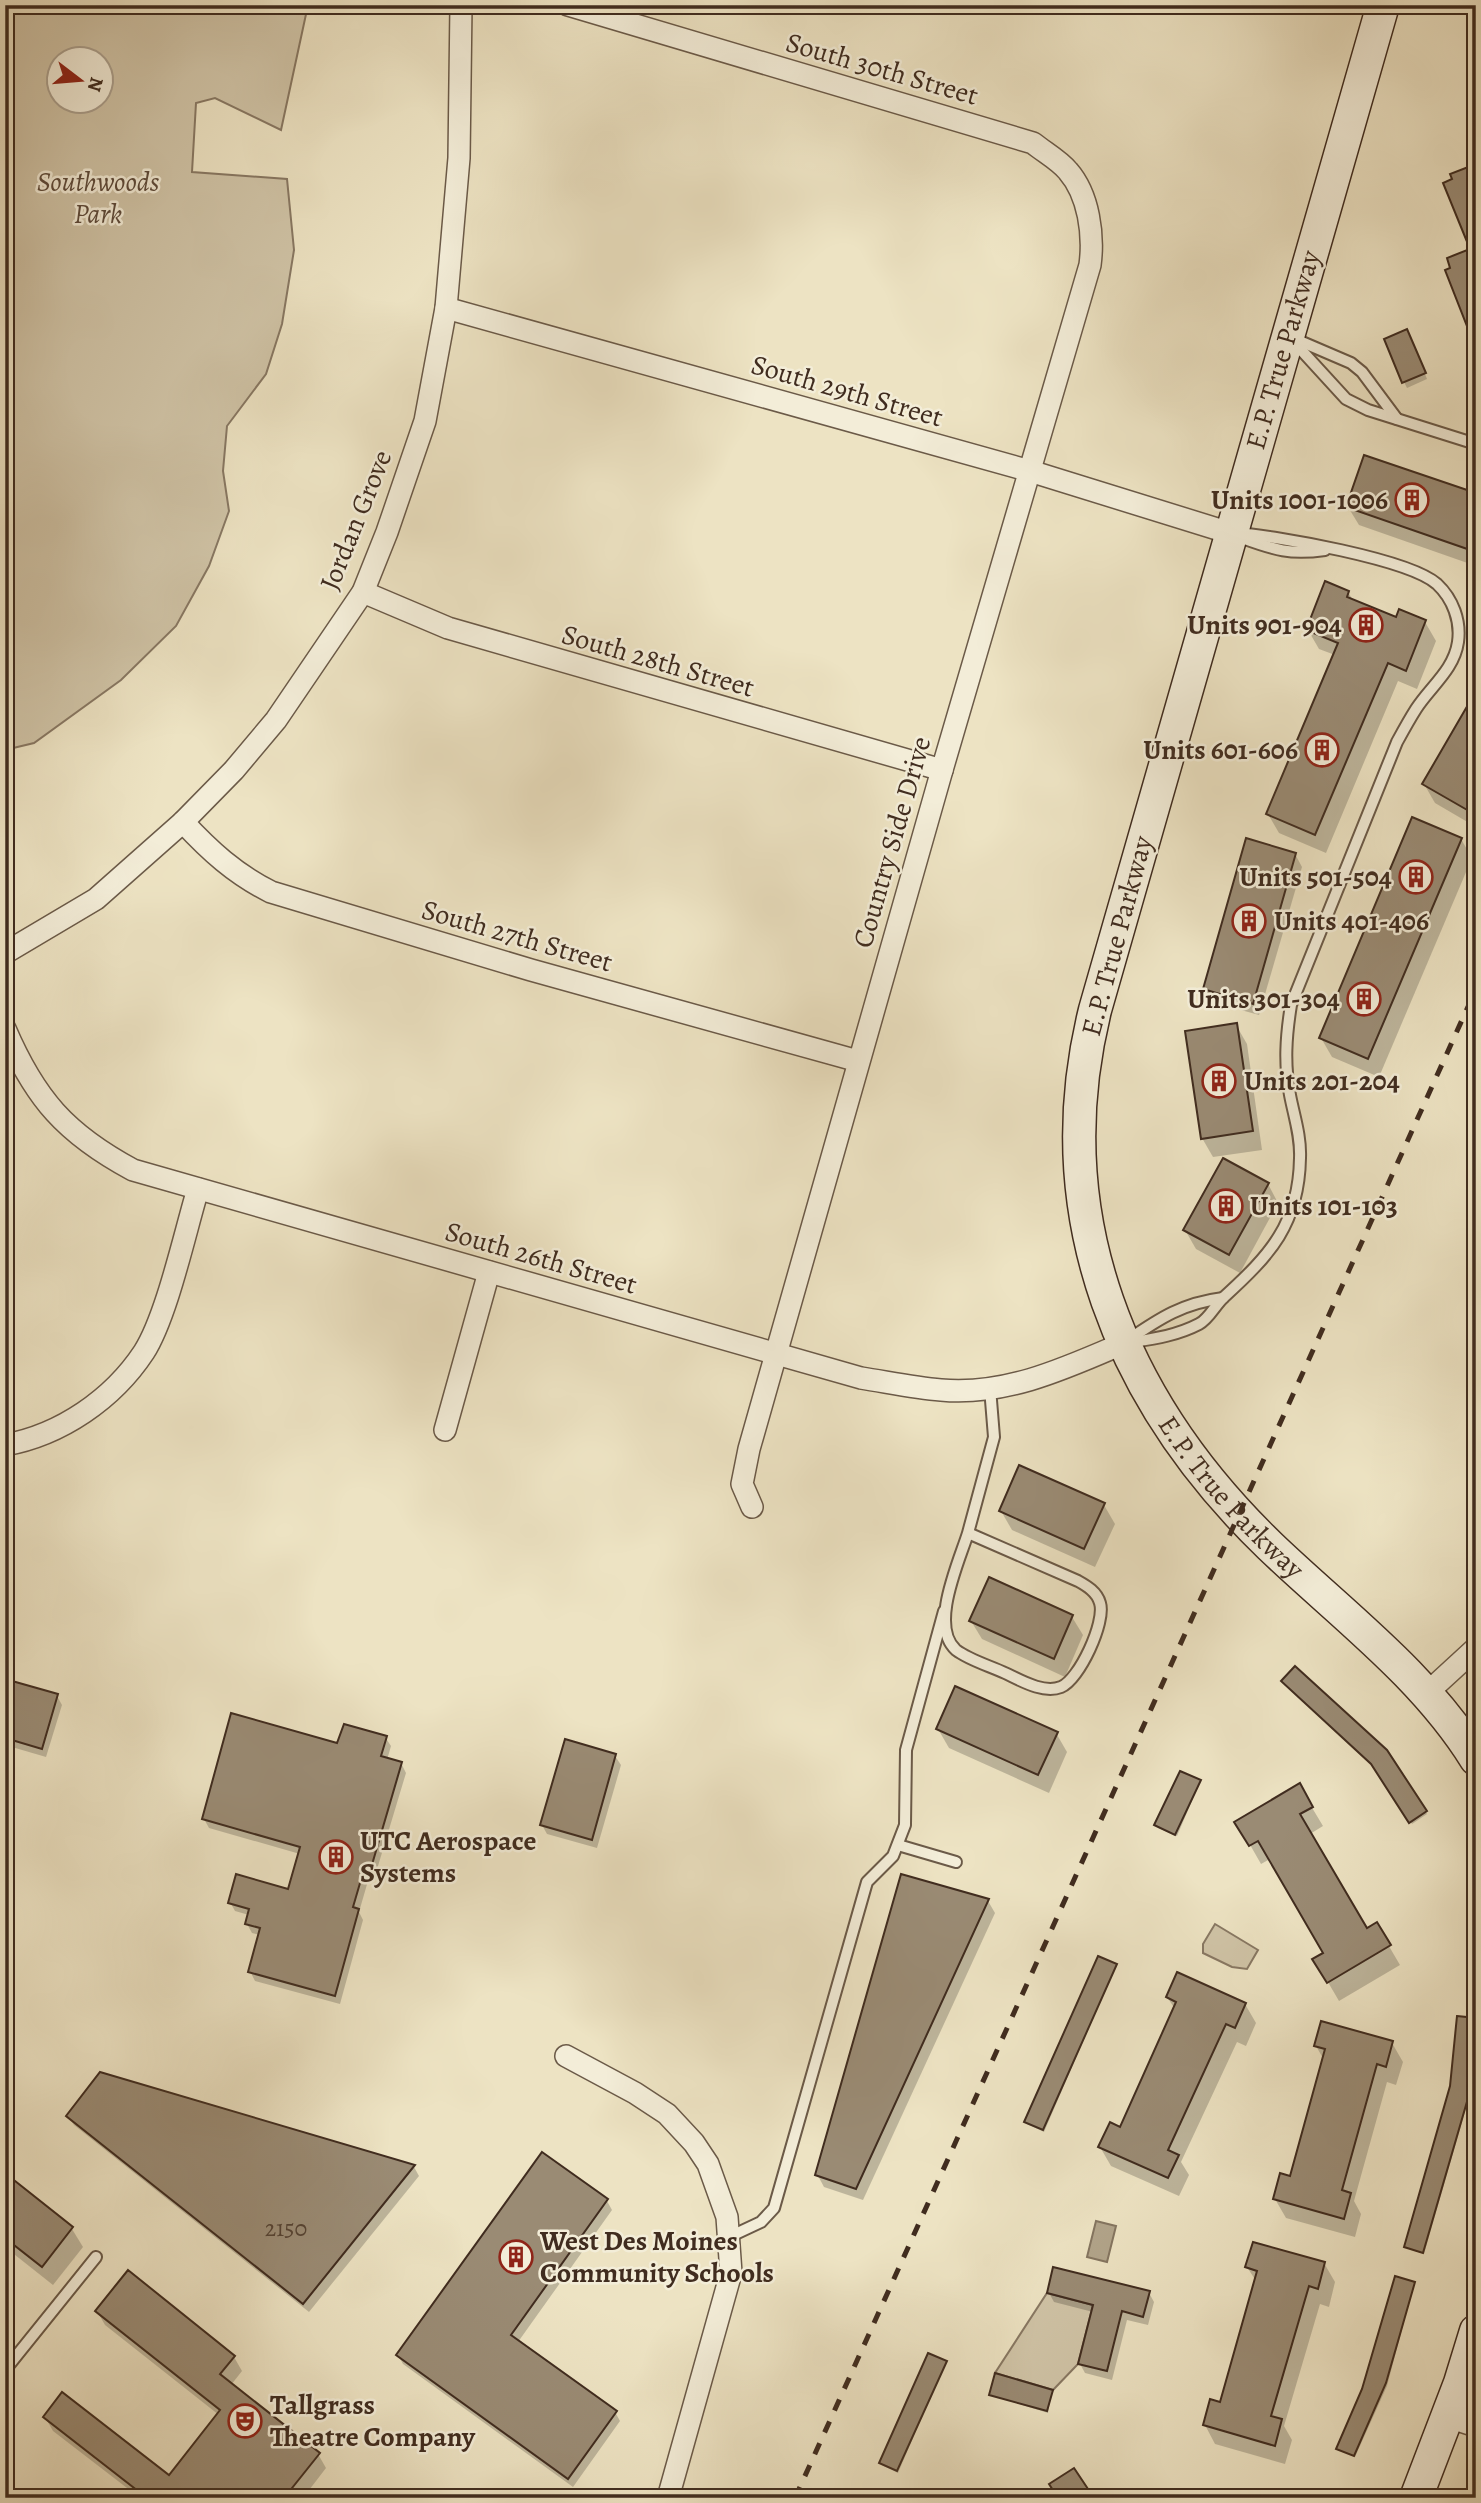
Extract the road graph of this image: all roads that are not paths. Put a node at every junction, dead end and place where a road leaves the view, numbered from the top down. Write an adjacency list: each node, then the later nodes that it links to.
1 (461, 5): 5 (street, Jordan Grove)
2 (568, 5): 4 (street, South 30th Street)
3 (1383, 5): 6 (main road, E.P. True Parkway)
4 (1080, 193): 9 (street, Country Side Drive)
5 (446, 308): 9 (street, South 29th Street); 11 (street, Jordan Grove)
6 (1288, 335): 7 (lane); 7 (lane); 10 (main road, E.P. True Parkway)
7 (1397, 419): 8 (lane)
8 (1476, 444)
9 (1030, 471): 10 (street, South 29th Street); 12 (street, Country Side Drive)
10 (1230, 533): 19 (lane); 20 (main road, E.P. True Parkway)
11 (363, 592): 12 (street, South 28th Street); 13 (street, Jordan Grove)
12 (942, 771): 16 (street, Country Side Drive)
13 (183, 822): 14 (street, Jordan Grove); 16 (street, South 27th Street)
14 (5, 953)
15 (5, 1029): 17 (street, South 26th Street)
16 (859, 1061): 21 (street, Country Side Drive)
17 (198, 1189): 18 (street, South 26th Street); 24 (street)
18 (489, 1272): 21 (street, South 26th Street); 23 (street)
19 (1223, 1298): 20 (lane); 20 (lane)
20 (1124, 1343): 22 (street, South 26th Street); 29 (main road, E.P. True Parkway)
21 (778, 1353): 22 (street, South 26th Street); 25 (street, Country Side Drive)
22 (990, 1388): 26 (lane)
23 (445, 1430)
24 (5, 1445)
25 (752, 1507)
26 (968, 1533): 27 (lane); 27 (lane)
27 (944, 1611): 31 (lane)
28 (1476, 1648): 29 (street)
29 (1427, 1693): 30 (main road, E.P. True Parkway)
30 (1476, 1759)
31 (898, 1844): 32 (lane); 34 (lane)
32 (956, 1862)
33 (566, 2056): 34 (street)
34 (729, 2237): 39 (street)
35 (96, 2257): 37 (lane)
36 (1476, 2331): 38 (main road)
37 (5, 2370)
38 (1462, 2421): 40 (main road)
39 (668, 2498)
40 (1416, 2498)

